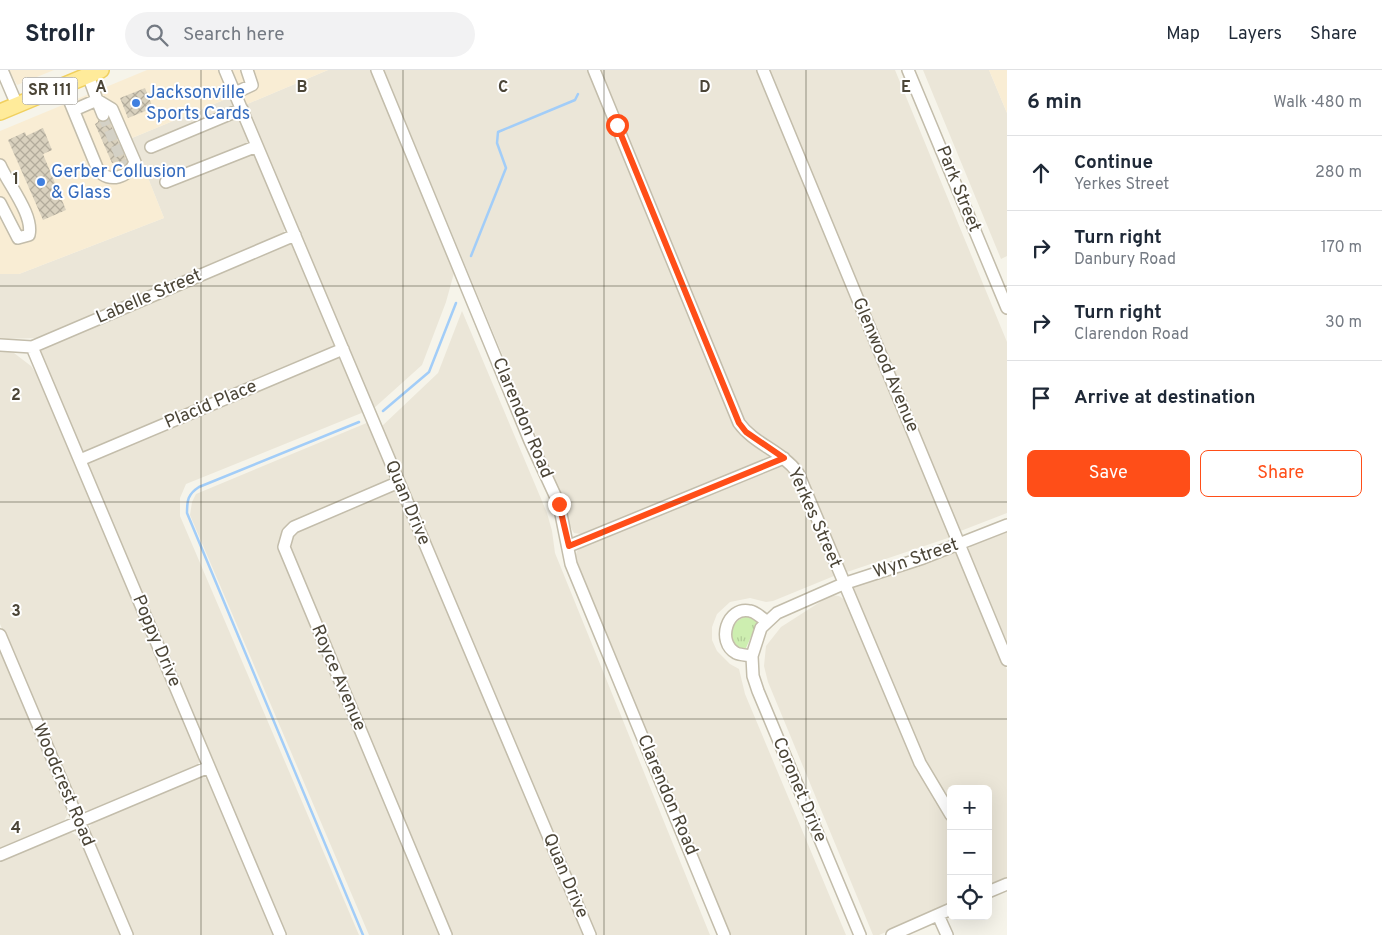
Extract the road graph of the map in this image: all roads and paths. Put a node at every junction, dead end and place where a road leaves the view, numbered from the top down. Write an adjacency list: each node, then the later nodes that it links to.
1 (2, 70): 12 (street)
2 (225, 70): 10 (street, Quan Drive)
3 (247, 70): 10 (street)
4 (377, 70): 32 (street, Clarendon Road)
5 (594, 70): 27 (street, Yerkes Street)
6 (762, 70): 31 (street, Glenwood Avenue)
7 (908, 70): 23 (street, Park Street)
8 (94, 73): 9 (main road, SR 111); 11 (street)
9 (63, 86): 12 (main road, SR 111); 14 (street)
10 (235, 94): 13 (street, Quan Drive)
11 (97, 100): 14 (street); 14 (street); 16 (street)
12 (17, 105): 15 (main road, SR 111)
13 (242, 109): 17 (street, Quan Drive); 18 (street)
14 (74, 110)
15 (0, 112)
16 (103, 115)
17 (257, 146): 20 (street); 22 (street, Quan Drive)
18 (151, 147)
19 (0, 165): 21 (street)
20 (166, 182)
21 (0, 203)
22 (295, 235): 25 (street, Labelle Street); 26 (street, Quan Drive)
23 (1007, 307)
24 (0, 345): 25 (street, Labelle Street)
25 (32, 347): 28 (street, Poppy Drive)
26 (343, 349): 28 (street, Placid Place); 29 (street, Quan Drive)
27 (784, 458): 32 (street); 33 (street, Yerkes Street)
28 (80, 460): 38 (street, Poppy Drive)
29 (399, 482): 48 (street, Royce Avenue); 49 (street, Quan Drive)
30 (1007, 525): 31 (street, Wyn Street)
31 (959, 545): 33 (street, Wyn Street); 37 (street, Glenwood Avenue)
32 (569, 546): 50 (street, Clarendon Road)
33 (843, 584): 34 (street, Wyn Street); 39 (street, Yerkes Street)
34 (766, 621): 36 (street, Coronet Drive); 36 (street)
35 (0, 635): 40 (street, Woodcrest Road)
36 (752, 656): 51 (street, Coronet Drive)
37 (1007, 660)
38 (209, 767): 40 (street); 47 (street, Poppy Drive)
39 (947, 808)
40 (79, 822): 41 (street); 46 (street, Woodcrest Road)
41 (0, 855)
42 (1007, 884): 43 (street)
43 (992, 890)
44 (947, 911): 45 (street)
45 (938, 915): 52 (street); 53 (street)
46 (127, 935)
47 (280, 935)
48 (446, 935)
49 (590, 935)
50 (724, 935)
51 (860, 935)
52 (892, 935)
53 (947, 935)

